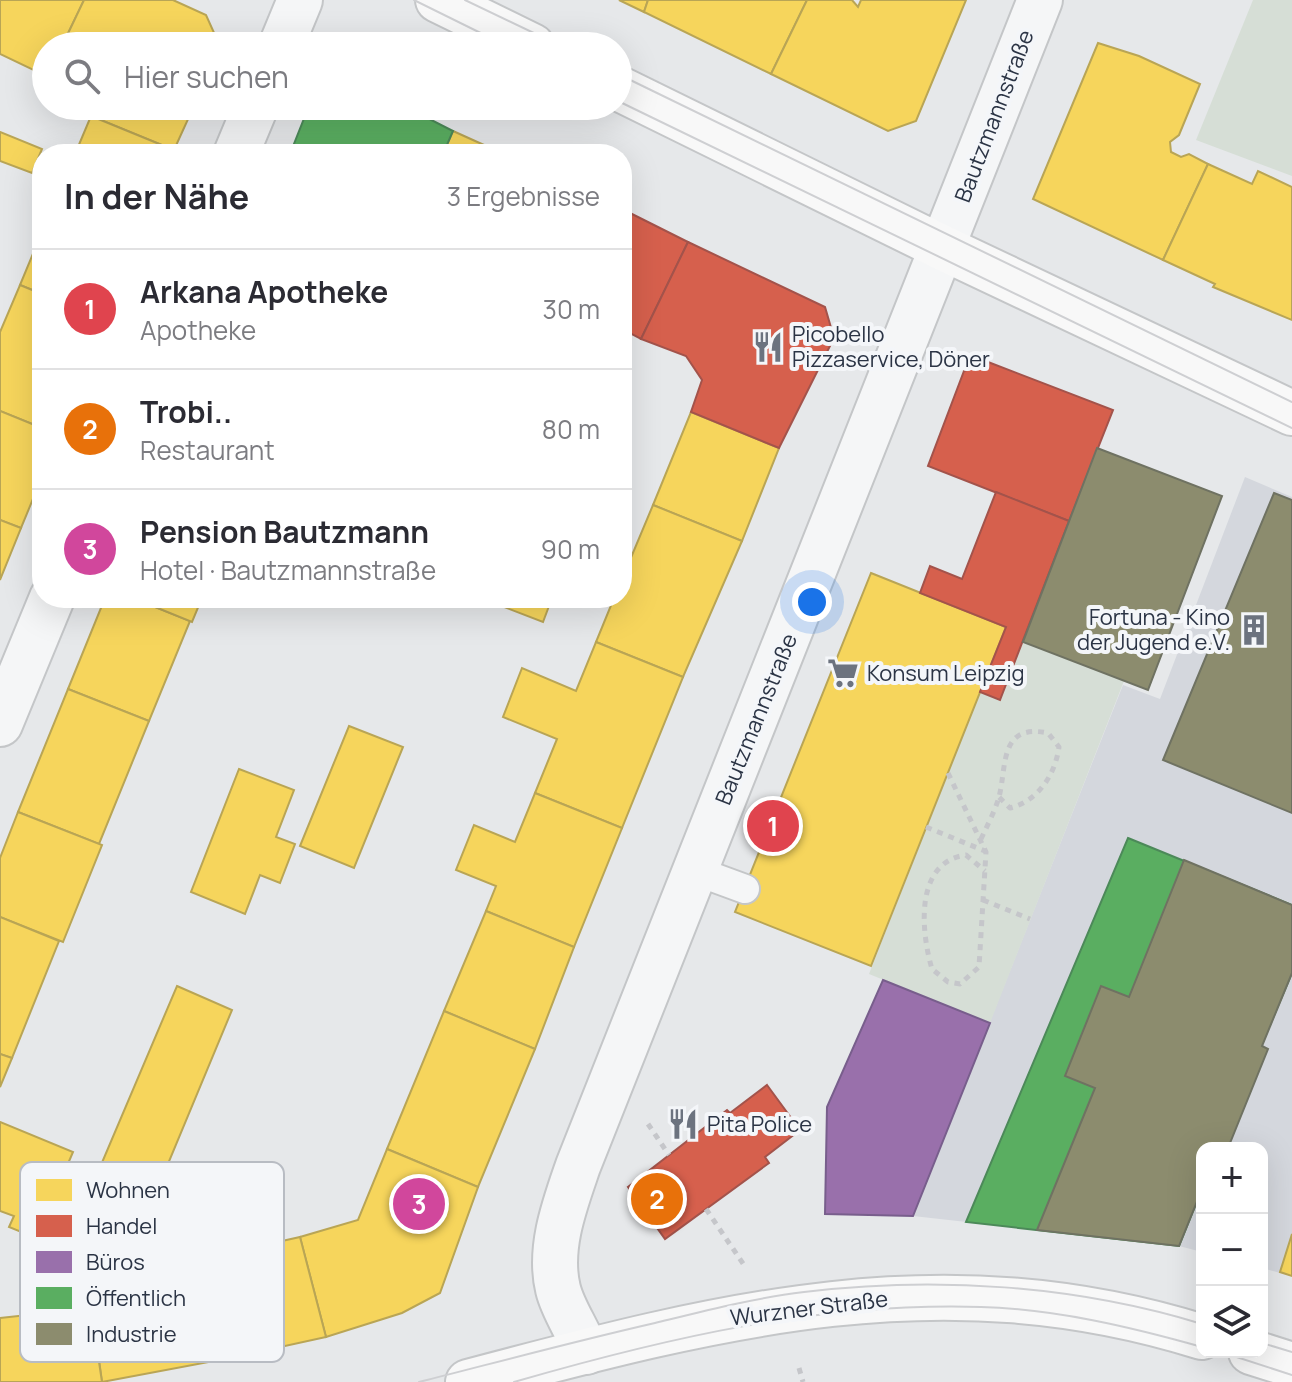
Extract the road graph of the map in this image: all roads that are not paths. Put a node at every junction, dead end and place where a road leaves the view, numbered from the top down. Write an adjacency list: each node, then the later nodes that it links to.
1 (300, 0): 4 (street)
2 (438, 0): 5 (main road)
3 (1040, 0): 9 (street, Bautzmannstraße)
4 (287, 32)
5 (503, 32)
6 (632, 95): 9 (main road)
7 (250, 120): 8 (street)
8 (240, 144)
9 (941, 247): 10 (main road); 13 (street, Bautzmannstraße)
10 (1292, 413)
11 (48, 608): 12 (street)
12 (0, 724)
13 (696, 871): 14 (lane); 16 (street, Bautzmannstraße)
14 (745, 889)
15 (1196, 1336): 16 (main road, Wurzner Straße)
16 (586, 1352): 19 (main road, Wurzner Straße)
17 (1268, 1357): 18 (main road)
18 (1292, 1365)
19 (468, 1382)

